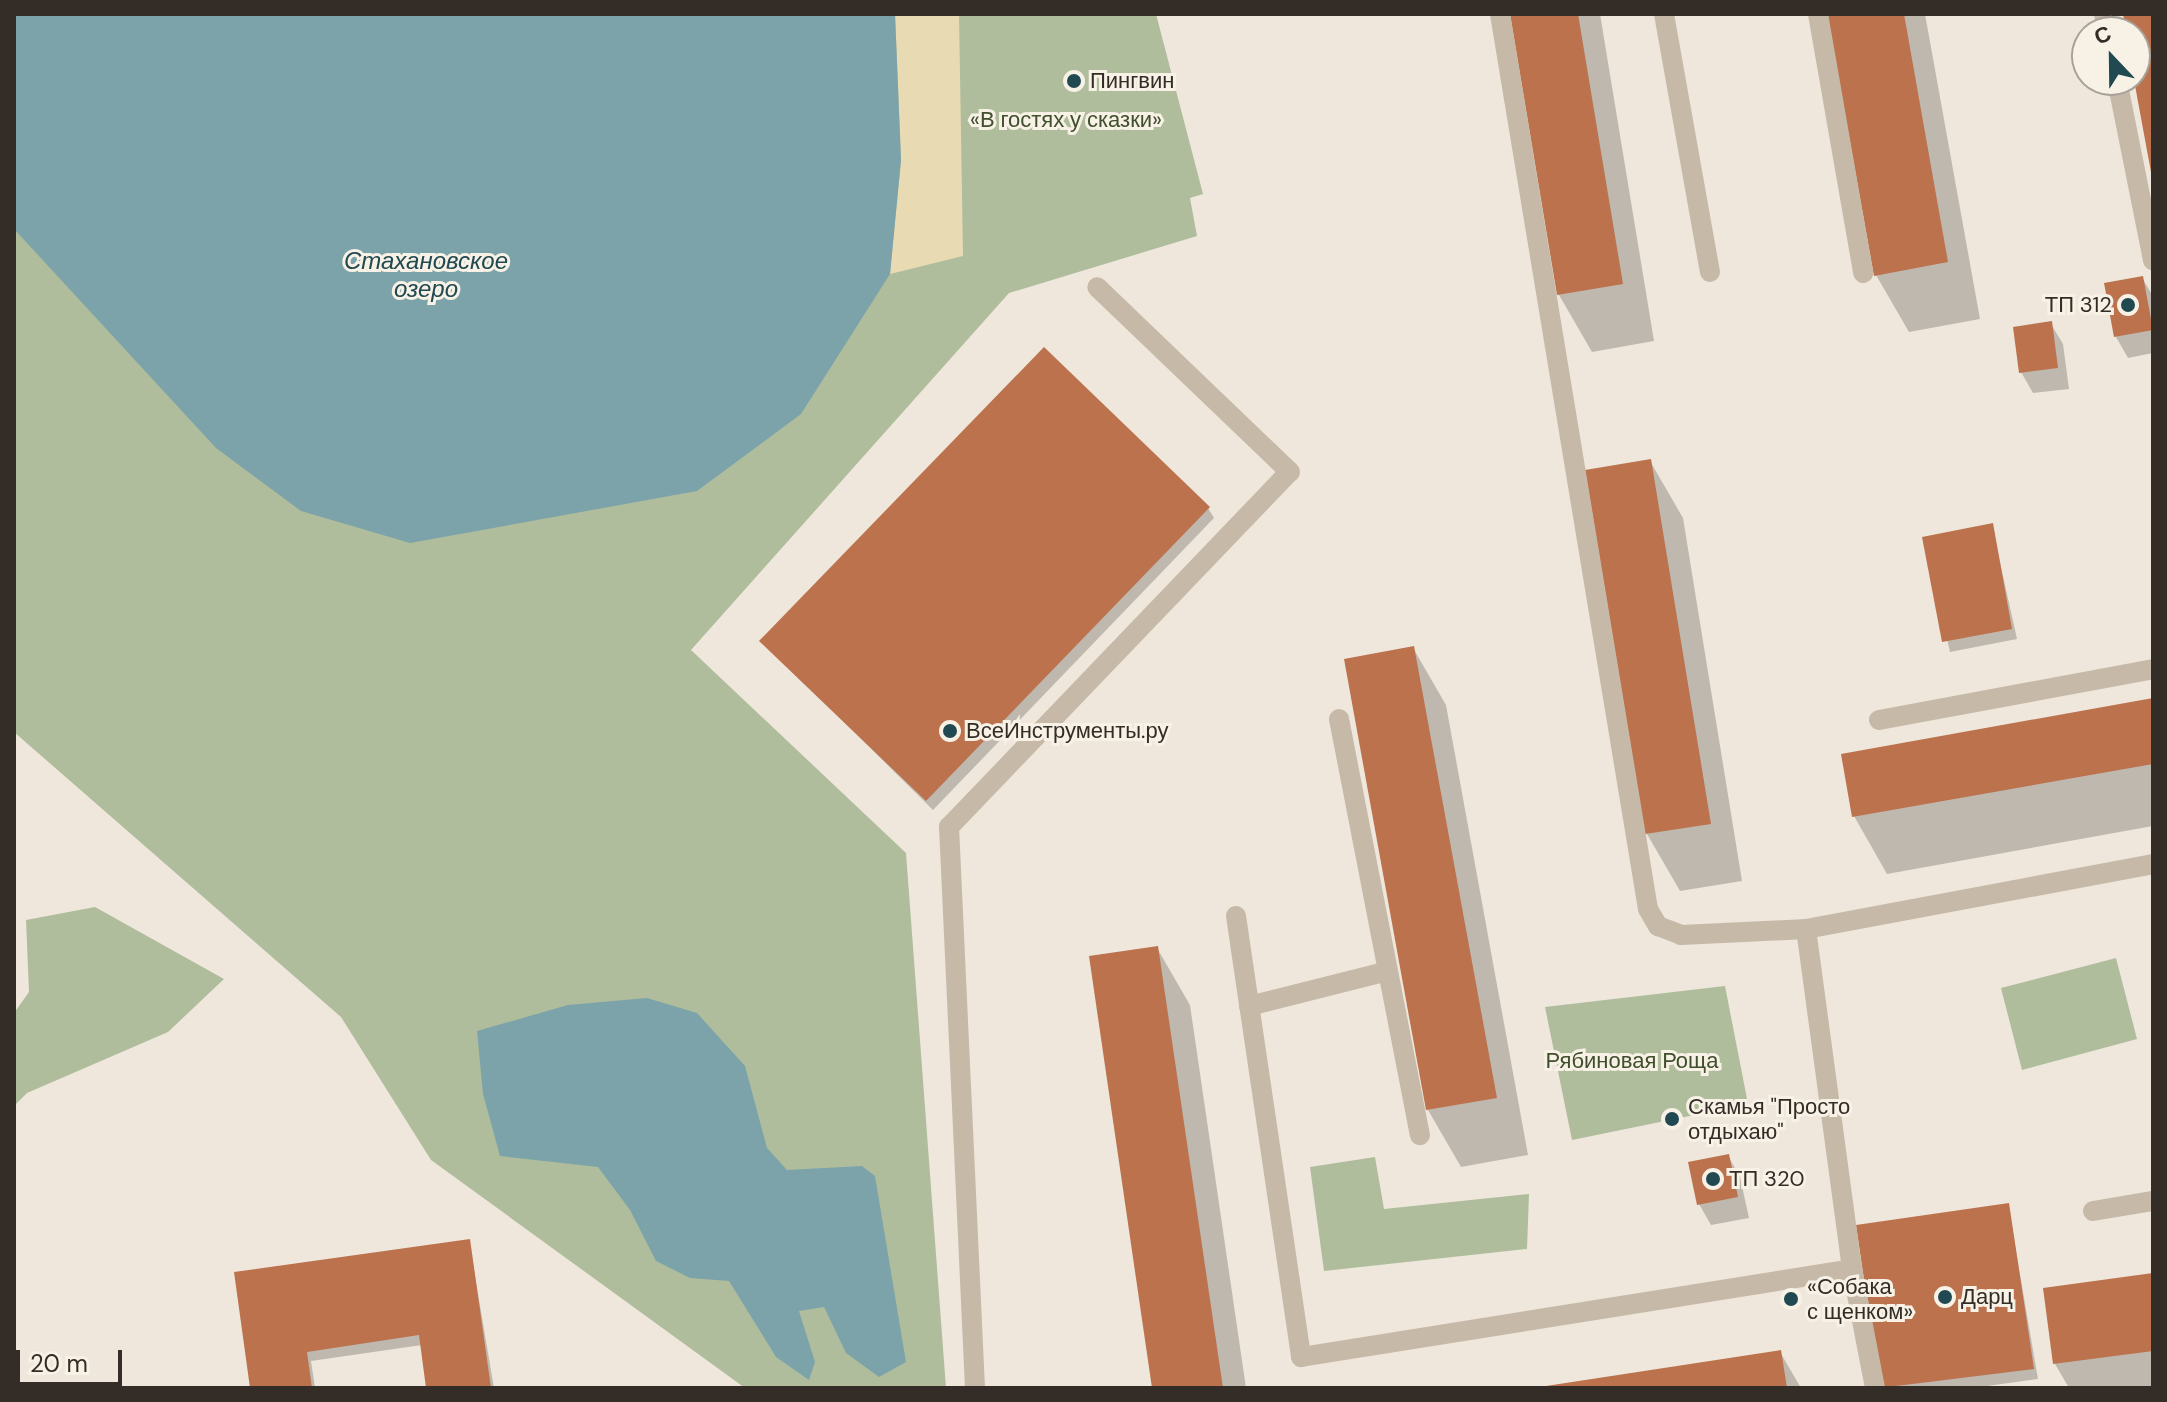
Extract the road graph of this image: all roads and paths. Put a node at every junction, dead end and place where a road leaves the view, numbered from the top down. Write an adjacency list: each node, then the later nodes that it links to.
1 (1500, 14): 14 (lane)
2 (1664, 14): 6 (lane)
3 (1818, 14): 7 (lane)
4 (2120, 96): 5 (lane)
5 (2153, 260)
6 (1710, 272)
7 (1863, 273)
8 (1097, 287): 21 (lane)
9 (2153, 669): 11 (lane)
10 (1339, 719): 15 (lane)
11 (1879, 720)
12 (2153, 864): 14 (lane)
13 (1236, 916): 16 (lane)
14 (1806, 929): 20 (lane)
15 (1388, 971): 16 (lane); 17 (lane)
16 (1249, 1006): 20 (lane)
17 (1420, 1135)
18 (2153, 1201): 19 (lane)
19 (2093, 1211)
20 (1852, 1269): 22 (lane)
21 (975, 1388)
22 (1875, 1388)

